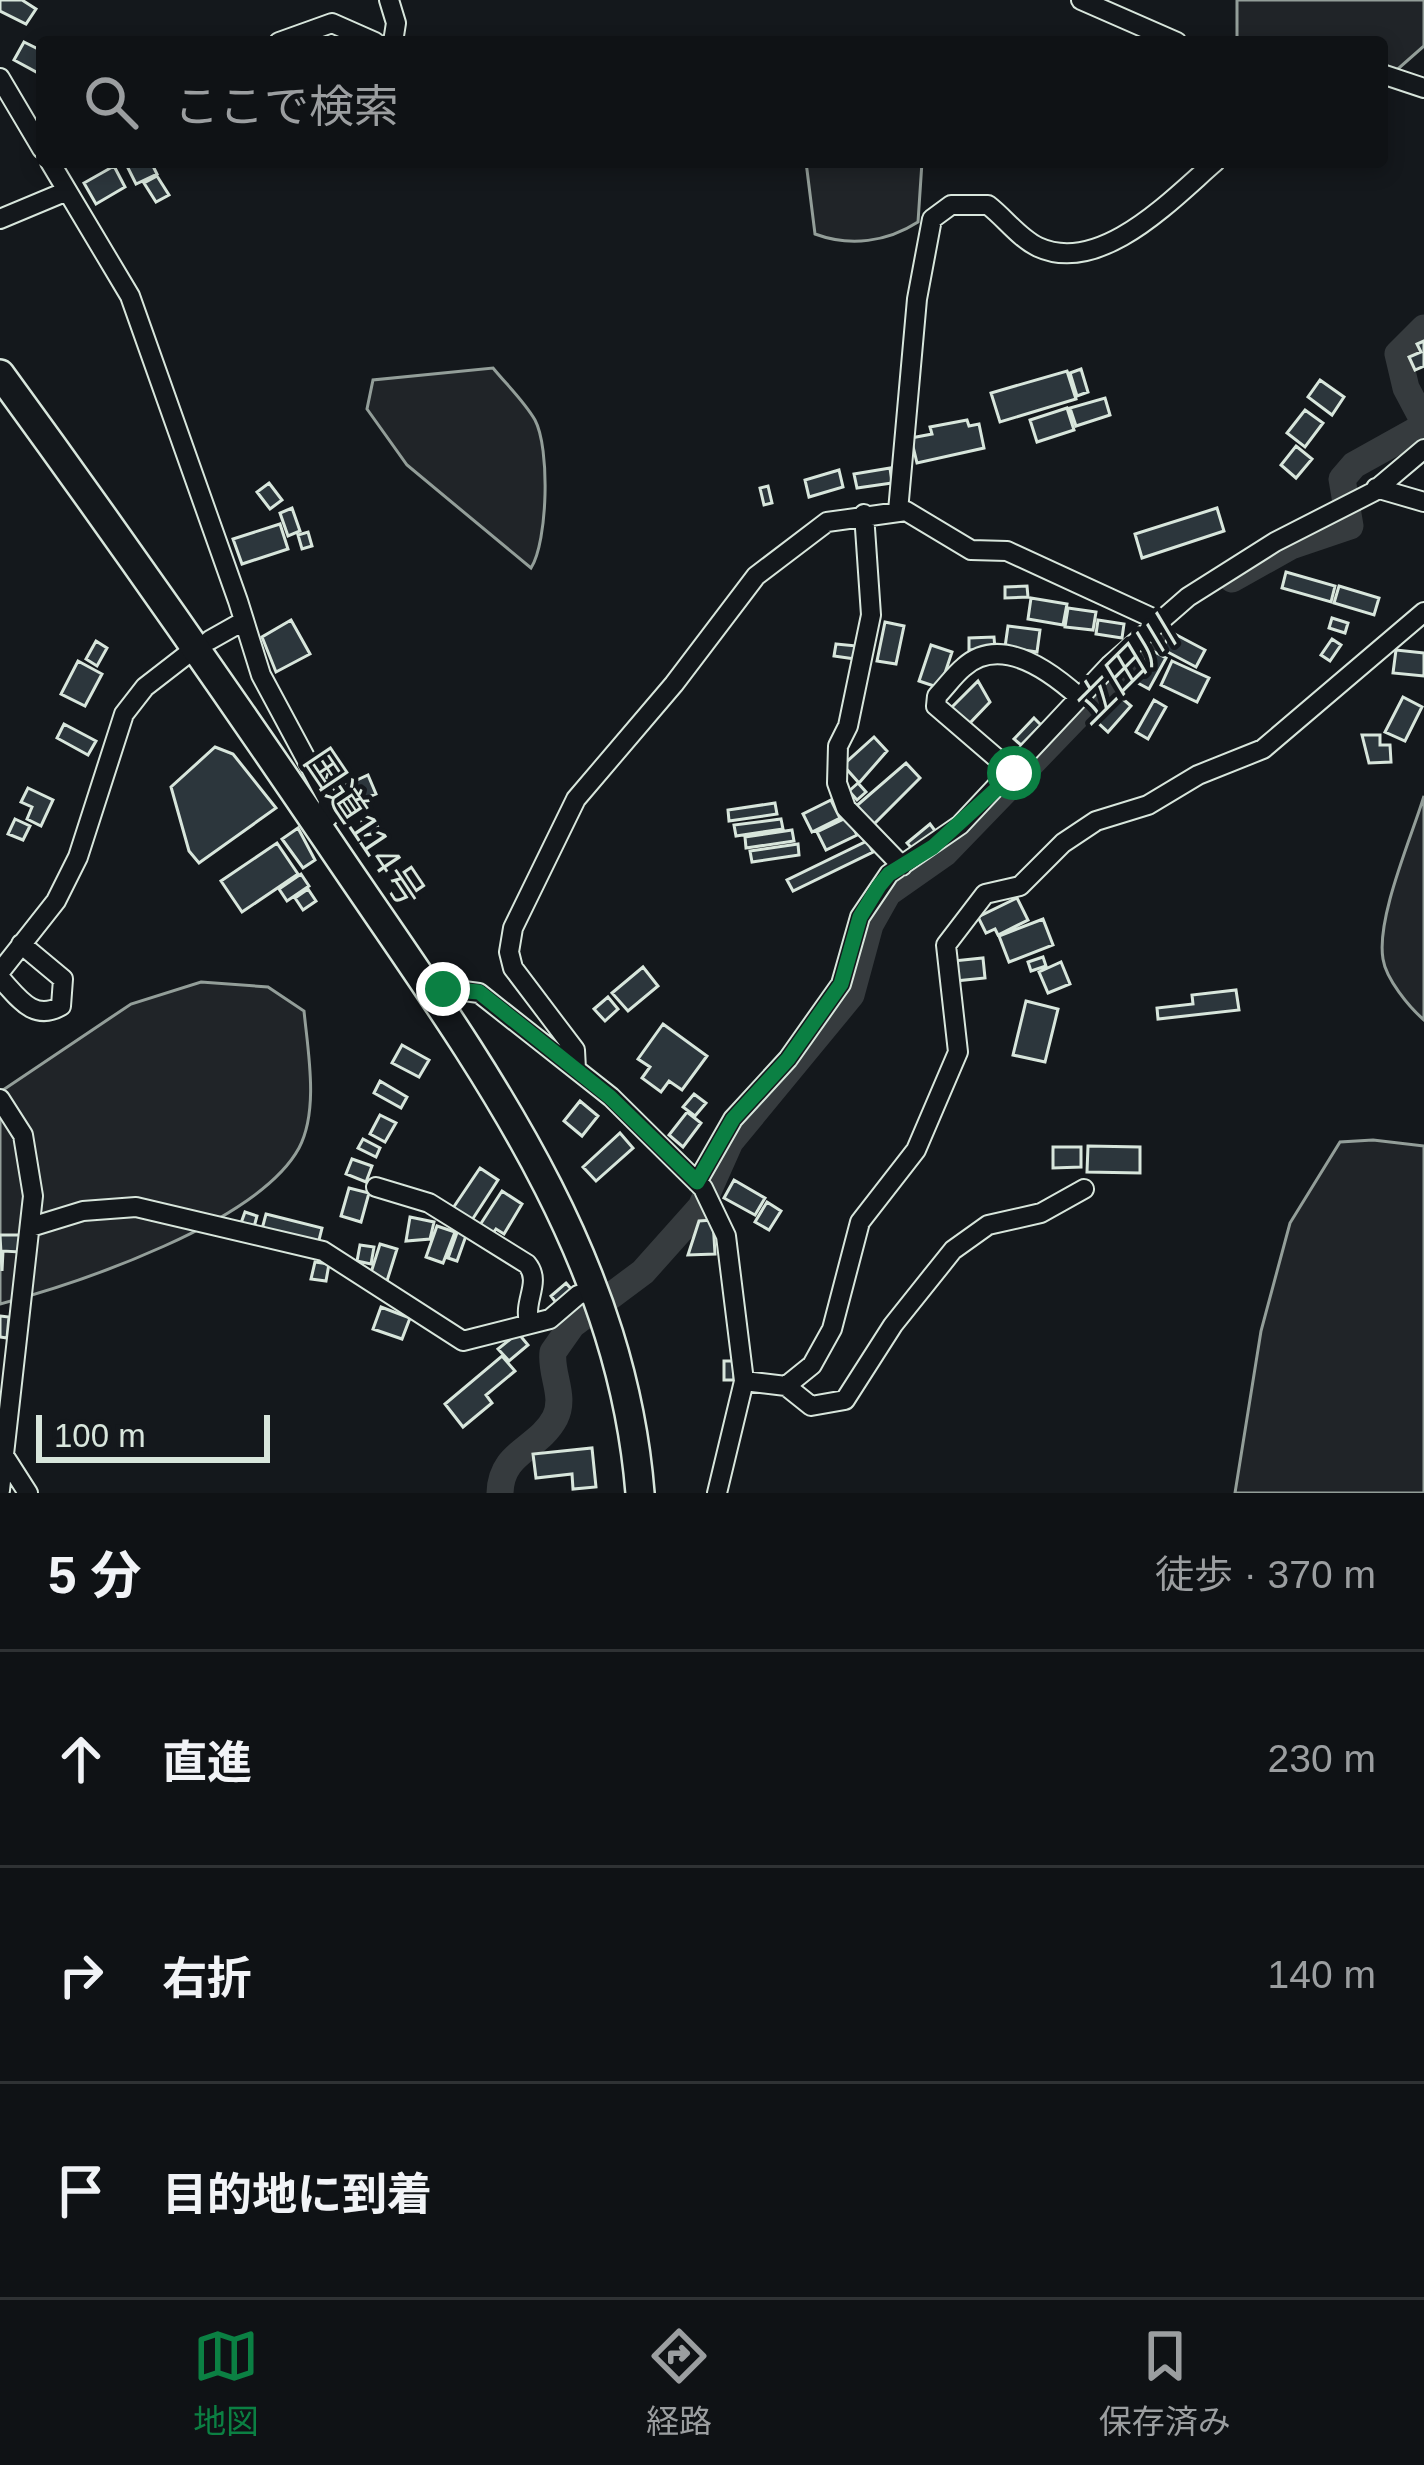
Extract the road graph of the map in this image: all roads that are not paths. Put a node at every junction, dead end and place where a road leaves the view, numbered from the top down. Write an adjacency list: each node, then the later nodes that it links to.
1 (389, 0): 5 (street)
2 (1081, 0): 6 (street)
3 (296, 36): 4 (street)
4 (361, 36)
5 (394, 36)
6 (1163, 36)
7 (1388, 76): 9 (street)
8 (0, 78): 10 (street)
9 (1424, 88)
10 (36, 139)
11 (54, 168): 13 (street)
12 (1208, 168): 19 (street)
13 (67, 191): 14 (street); 23 (street)
14 (0, 219)
15 (0, 374): 28 (highway, 国道114号)
16 (1424, 449): 17 (street)
17 (1376, 488): 18 (street); 22 (street)
18 (1424, 502)
19 (898, 511): 20 (street); 22 (street)
20 (863, 514): 29 (street); 33 (street)
21 (1424, 612): 42 (street)
22 (1159, 621): 26 (street)
23 (242, 622): 24 (street); 28 (street)
24 (210, 640)
25 (184, 656): 30 (street)
26 (1079, 697): 27 (street); 27 (street)
27 (1014, 773): 29 (street)
28 (318, 827): 32 (highway, 国道114号)
29 (902, 866): 35 (street)
30 (21, 944): 31 (street); 31 (street)
31 (0, 975)
32 (426, 986): 33 (street); 39 (highway, 国道114号)
33 (576, 1069): 35 (street)
34 (0, 1099): 38 (street)
35 (697, 1182): 41 (street)
36 (376, 1187): 40 (street)
37 (1084, 1189): 42 (street)
38 (31, 1226): 40 (street); 43 (street)
39 (597, 1289): 40 (street); 46 (highway, 国道114号)
40 (529, 1322)
41 (744, 1381): 42 (street); 47 (street)
42 (786, 1386)
43 (5, 1457): 44 (street); 45 (street)
44 (0, 1490)
45 (28, 1493)
46 (640, 1493)
47 (717, 1493)

